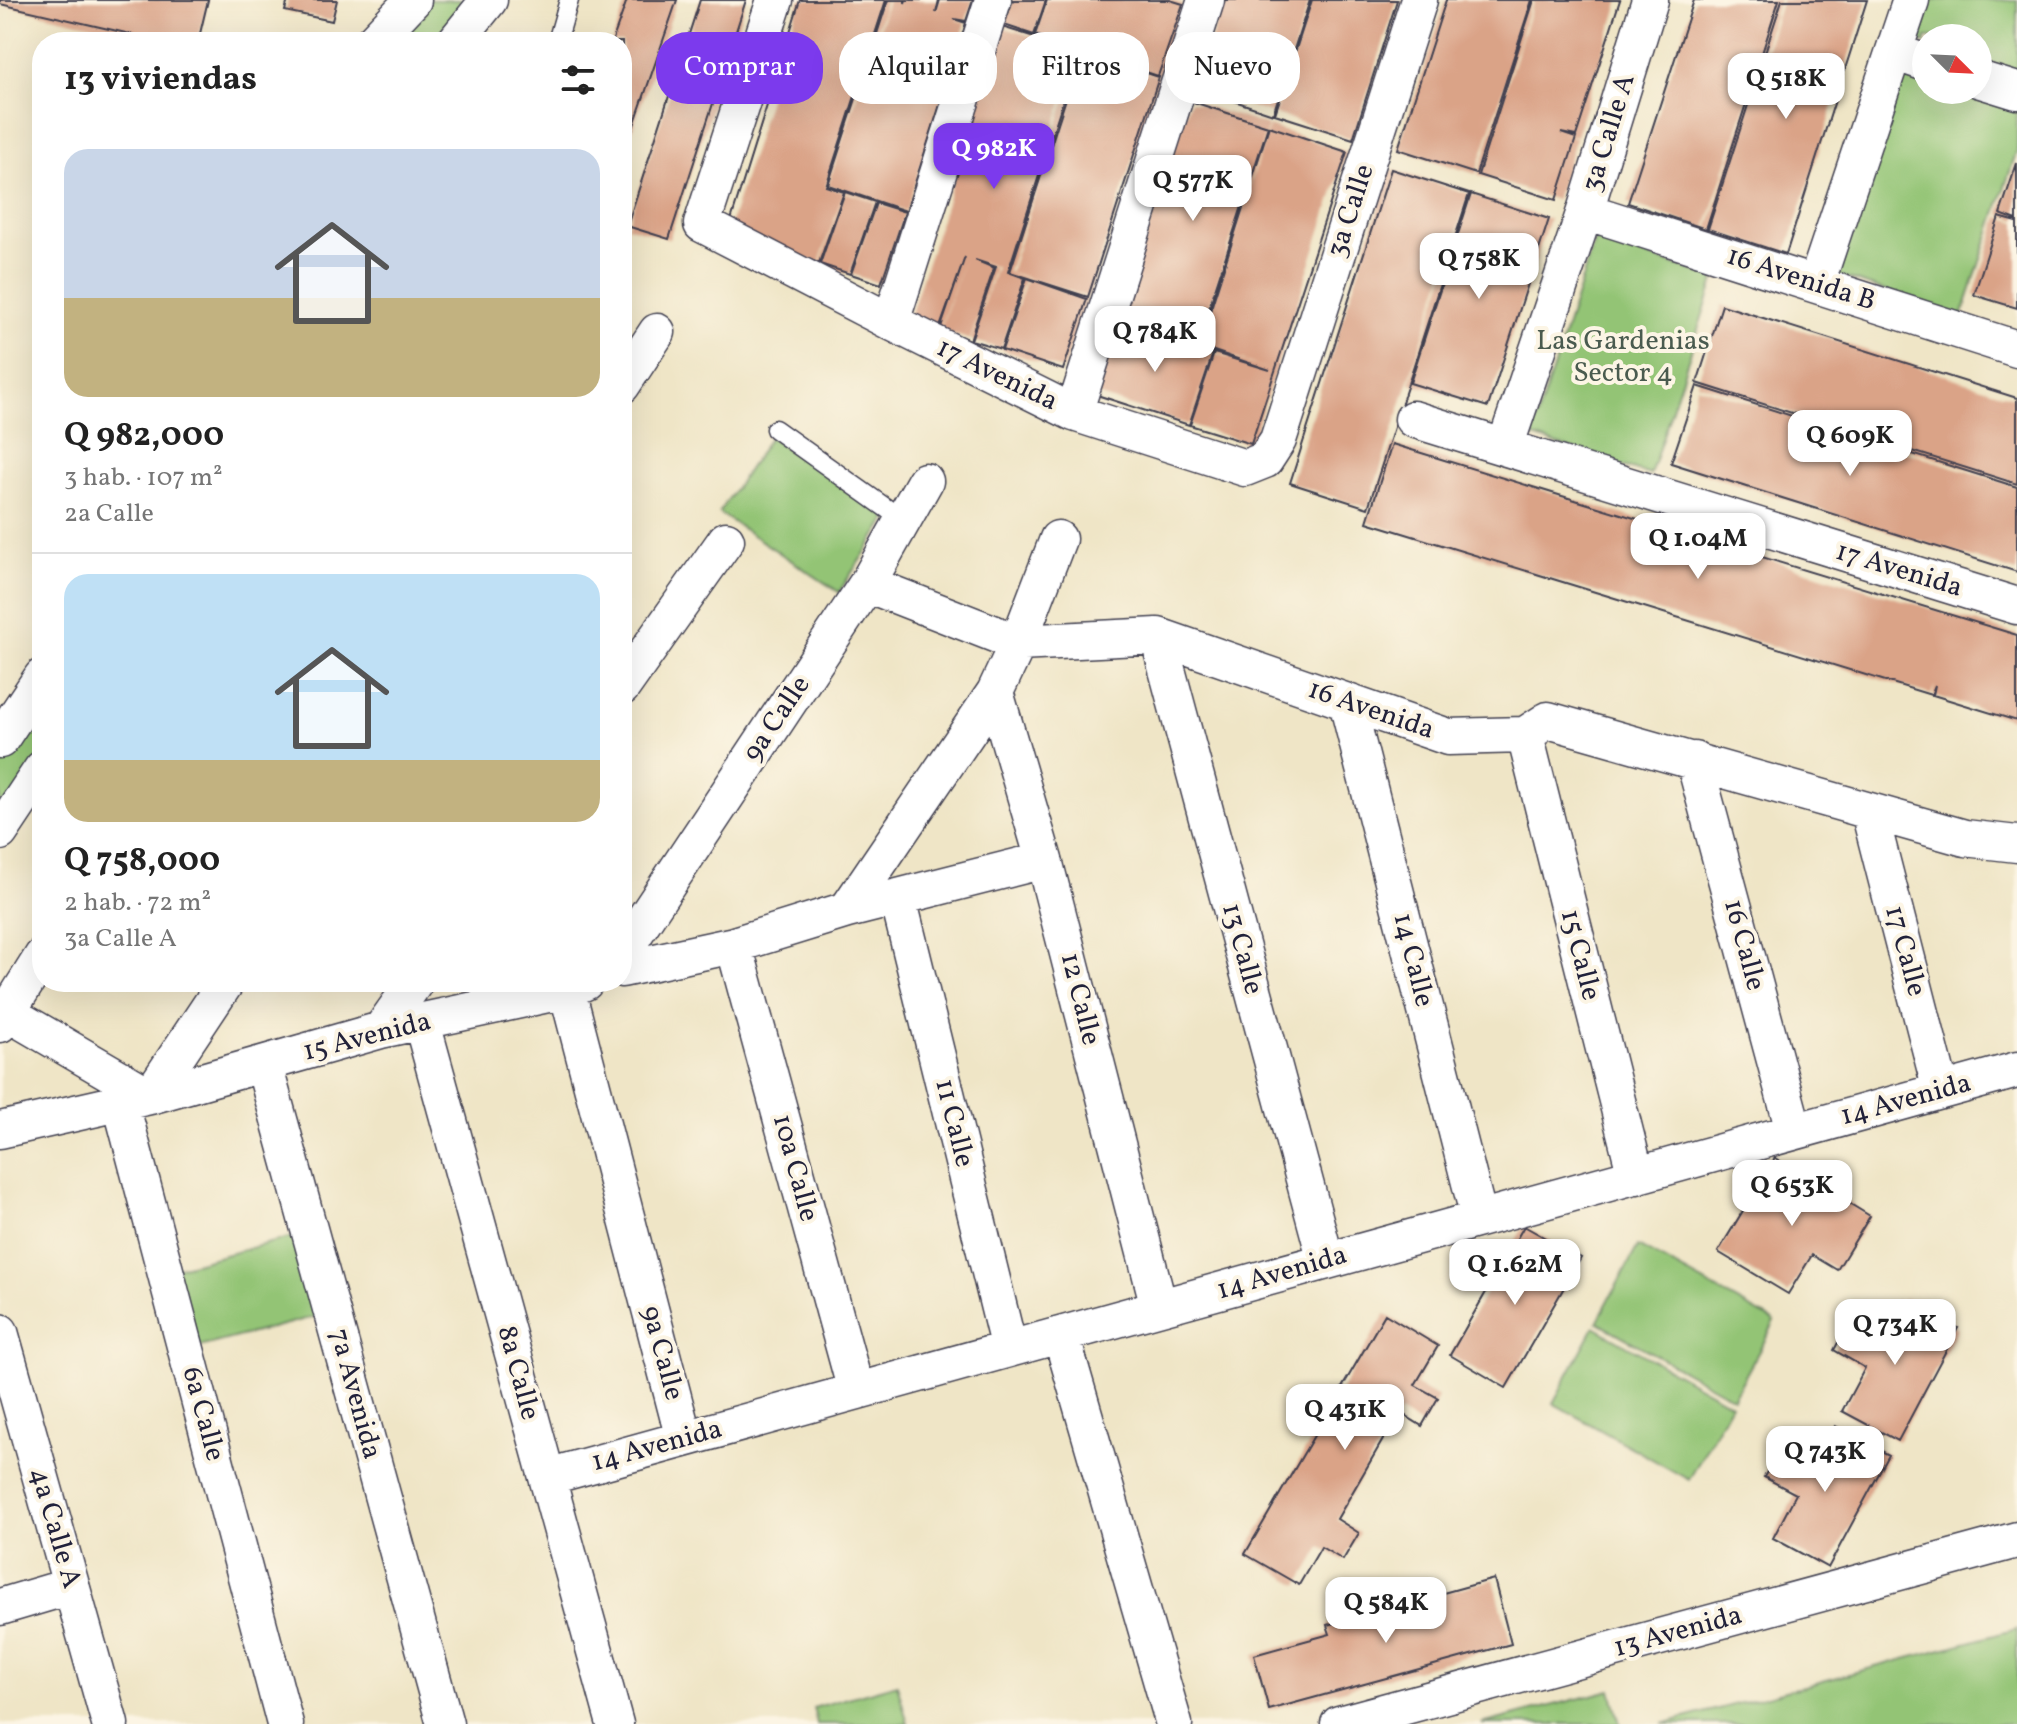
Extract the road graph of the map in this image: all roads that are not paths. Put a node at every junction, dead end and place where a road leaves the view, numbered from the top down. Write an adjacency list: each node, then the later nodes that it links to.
1 (400, 0): 11 (lane)
2 (413, 0): 12 (street)
3 (489, 0): 13 (street)
4 (569, 0): 14 (lane)
5 (775, 0): 20 (street, 17 Avenida)
6 (993, 0): 20 (street)
7 (1206, 0): 24 (street)
8 (1419, 0): 26 (street, 3a Calle)
9 (1650, 0): 18 (street, 3a Calle A)
10 (1911, 0): 15 (street)
11 (381, 32)
12 (383, 32)
13 (463, 32)
14 (560, 32)
15 (1910, 58): 19 (street)
16 (1992, 83): 17 (street)
17 (2017, 91)
18 (1585, 211): 19 (street, 16 Avenida B); 28 (street, 3a Calle A)
19 (1816, 284): 22 (street, 16 Avenida B)
20 (891, 322): 24 (street, 17 Avenida)
21 (657, 332): 23 (street)
22 (2017, 349)
23 (632, 370)
24 (1074, 413): 26 (street, 17 Avenida)
25 (1413, 419): 28 (street, 17 Avenida)
26 (1284, 421)
27 (775, 429): 30 (lane)
28 (1505, 447): 34 (street, 17 Avenida)
29 (925, 481): 30 (street, 9a Calle)
30 (903, 520): 33 (street, 9a Calle)
31 (1058, 539): 36 (street)
32 (726, 540): 37 (street)
33 (867, 584): 36 (street, 16 Avenida); 51 (street, 9a Calle)
34 (2017, 606)
35 (1158, 636): 36 (street, 16 Avenida); 40 (street, 16 Avenida); 70 (street, 13 Calle)
36 (1018, 643): 39 (street)
37 (632, 673)
38 (32, 692): 42 (street)
39 (995, 692): 48 (street, 12 Calle); 50 (street)
40 (1347, 702): 41 (street, 16 Avenida); 69 (street, 14 Calle)
41 (1525, 735): 43 (street, 16 Avenida); 68 (street, 15 Calle)
42 (0, 740)
43 (1694, 760): 45 (street, 16 Avenida); 67 (street, 16 Calle)
44 (32, 784): 46 (street)
45 (1869, 811): 47 (street, 16 Avenida); 64 (street, 17 Calle)
46 (0, 832)
47 (2017, 844)
48 (1044, 860): 49 (street); 71 (street, 12 Calle)
49 (898, 898): 50 (street); 74 (street, 11 Calle)
50 (847, 910): 52 (street)
51 (632, 938)
52 (734, 945): 53 (street); 75 (street, 10a Calle)
53 (632, 967)
54 (32, 973): 59 (street)
55 (218, 992): 65 (street)
56 (408, 992): 61 (street)
57 (551, 992): 60 (street, 15 Avenida)
58 (577, 992): 77 (street, 9a Calle)
59 (3, 1018): 65 (street)
60 (422, 1023): 61 (street, 15 Avenida); 78 (street, 8a Calle)
61 (381, 1030): 62 (street, 15 Avenida)
62 (264, 1065): 65 (street, 15 Avenida); 84 (street, 7a Avenida)
63 (2017, 1070): 64 (street, 14 Avenida)
64 (1941, 1091): 67 (street, 14 Avenida)
65 (135, 1100): 66 (street, 15 Avenida); 83 (street, 6a Calle)
66 (0, 1130)
67 (1794, 1131): 68 (street, 14 Avenida)
68 (1636, 1176): 69 (street, 14 Avenida)
69 (1479, 1218): 70 (street, 14 Avenida)
70 (1326, 1261): 71 (street, 14 Avenida)
71 (1159, 1307): 73 (street, 14 Avenida)
72 (0, 1332): 76 (street, 4a Calle A)
73 (1061, 1335): 74 (street, 14 Avenida); 86 (street)
74 (1009, 1349): 75 (street, 14 Avenida)
75 (856, 1391): 77 (street, 14 Avenida)
76 (14, 1432): 80 (street, 4a Calle A)
77 (684, 1439): 78 (street, 14 Avenida)
78 (547, 1477): 85 (street, 8a Calle)
79 (2017, 1540): 87 (street, 13 Avenida)
80 (71, 1586): 81 (street); 82 (street, 4a Calle A)
81 (0, 1607)
82 (110, 1724)
83 (285, 1724)
84 (445, 1724)
85 (615, 1724)
86 (1174, 1724)
87 (1339, 1724)

